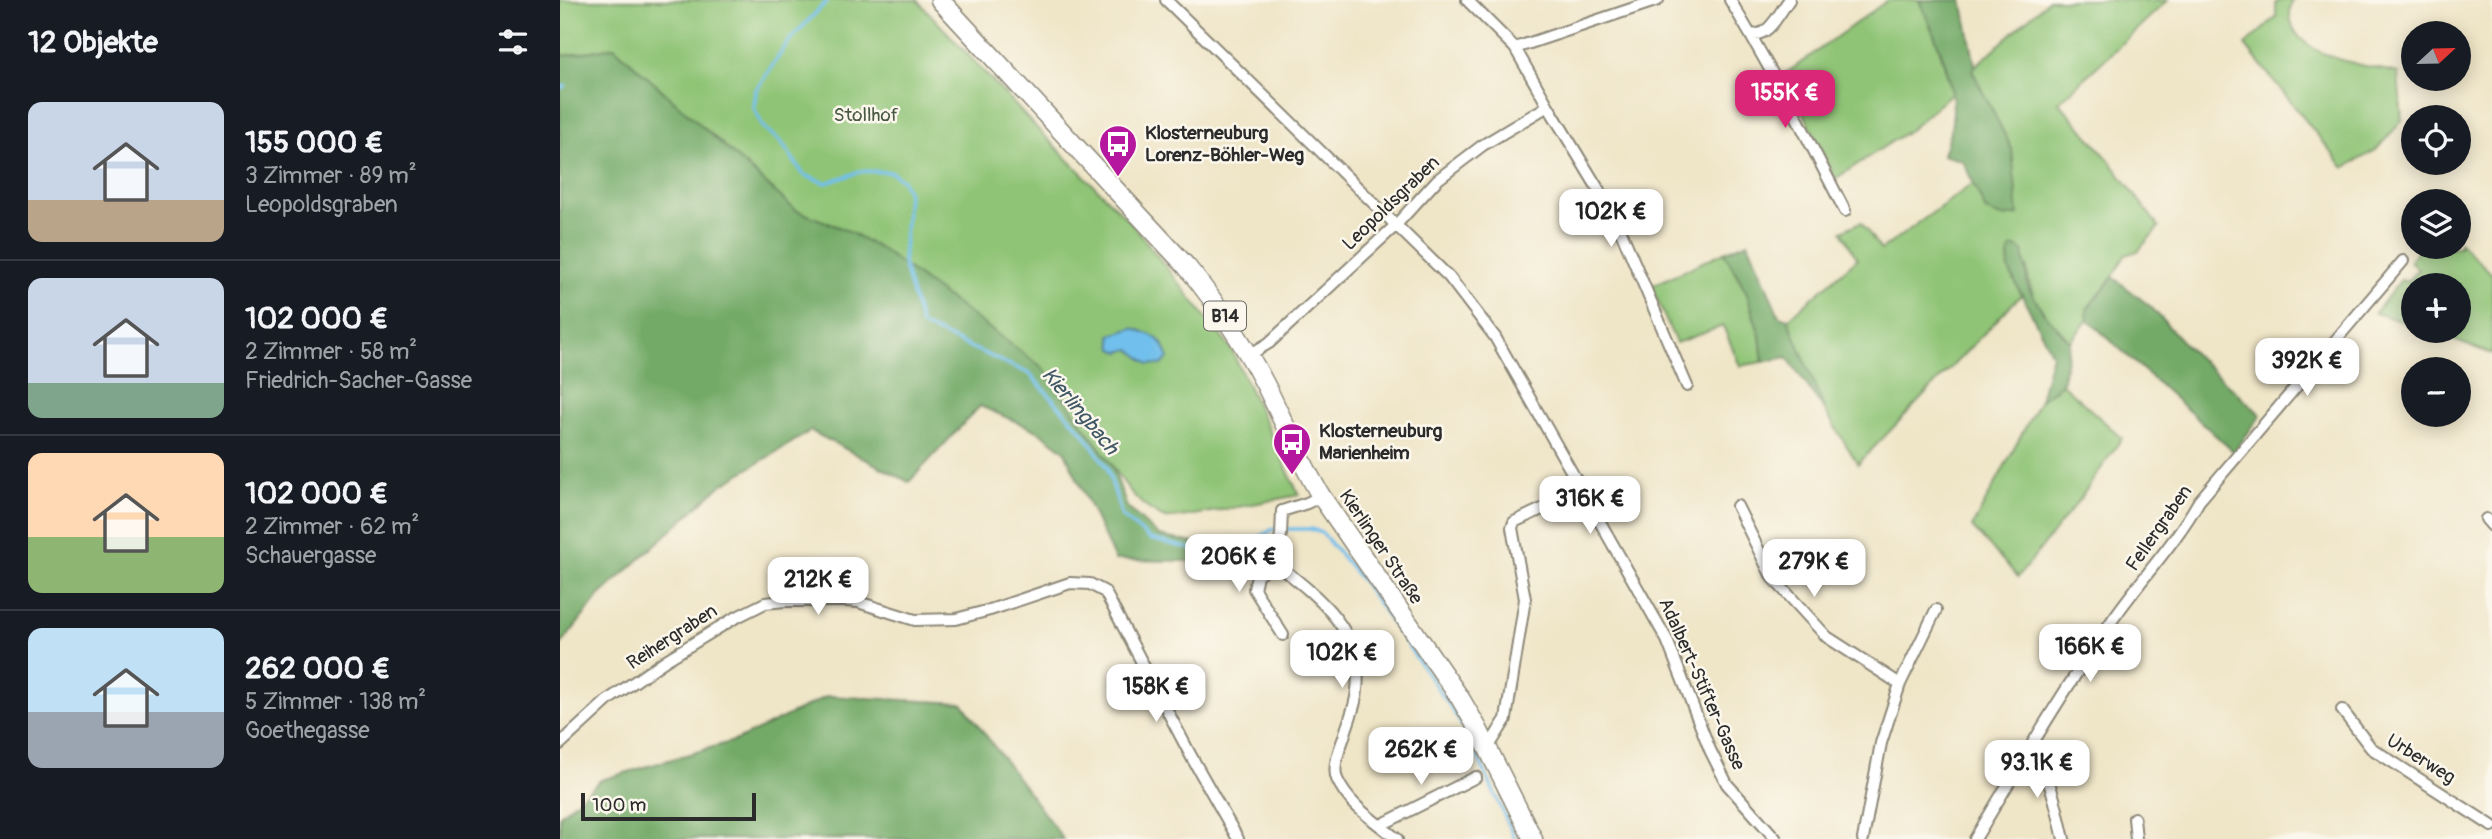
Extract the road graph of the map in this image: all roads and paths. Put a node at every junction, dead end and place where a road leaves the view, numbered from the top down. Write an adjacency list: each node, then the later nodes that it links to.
1 (940, 0): 13 (main road, Kierlinger Straße / B14)
2 (1166, 0): 11 (street, Adalbert-Stifter-Gasse)
3 (1467, 0): 8 (street)
4 (1658, 0): 8 (street)
5 (1730, 0): 7 (street)
6 (1789, 0): 7 (street)
7 (1750, 34): 10 (street)
8 (1515, 48): 9 (street)
9 (1548, 106): 11 (street, Leopoldsgraben); 14 (street)
10 (1845, 211)
11 (1395, 226): 13 (street, Leopoldsgraben); 15 (street, Adalbert-Stifter-Gasse)
12 (2403, 261): 25 (street, Fellergraben)
13 (1249, 355): 16 (main road, Kierlinger Straße / B14)
14 (1687, 386)
15 (1583, 490): 24 (street); 33 (street, Adalbert-Stifter-Gasse)
16 (1321, 496): 18 (street); 24 (main road, Kierlinger Straße / B14)
17 (1737, 506): 21 (street)
18 (1274, 562): 20 (street); 28 (street)
19 (1936, 610): 21 (street)
20 (1283, 635)
21 (1900, 684): 34 (street)
22 (2342, 710): 29 (street, Urberweg)
23 (560, 744): 30 (street, Reihergraben)
24 (1488, 748): 32 (main road, Kierlinger Straße / B14)
25 (2028, 750): 35 (street, Fellergraben); 36 (street)
26 (1476, 777): 28 (street)
27 (2134, 818): 37 (street)
28 (1381, 825): 31 (street)
29 (2492, 825)
30 (1237, 839)
31 (1397, 839)
32 (1533, 839)
33 (1776, 839)
34 (1864, 839)
35 (1975, 839)
36 (2064, 839)
37 (2136, 839)

